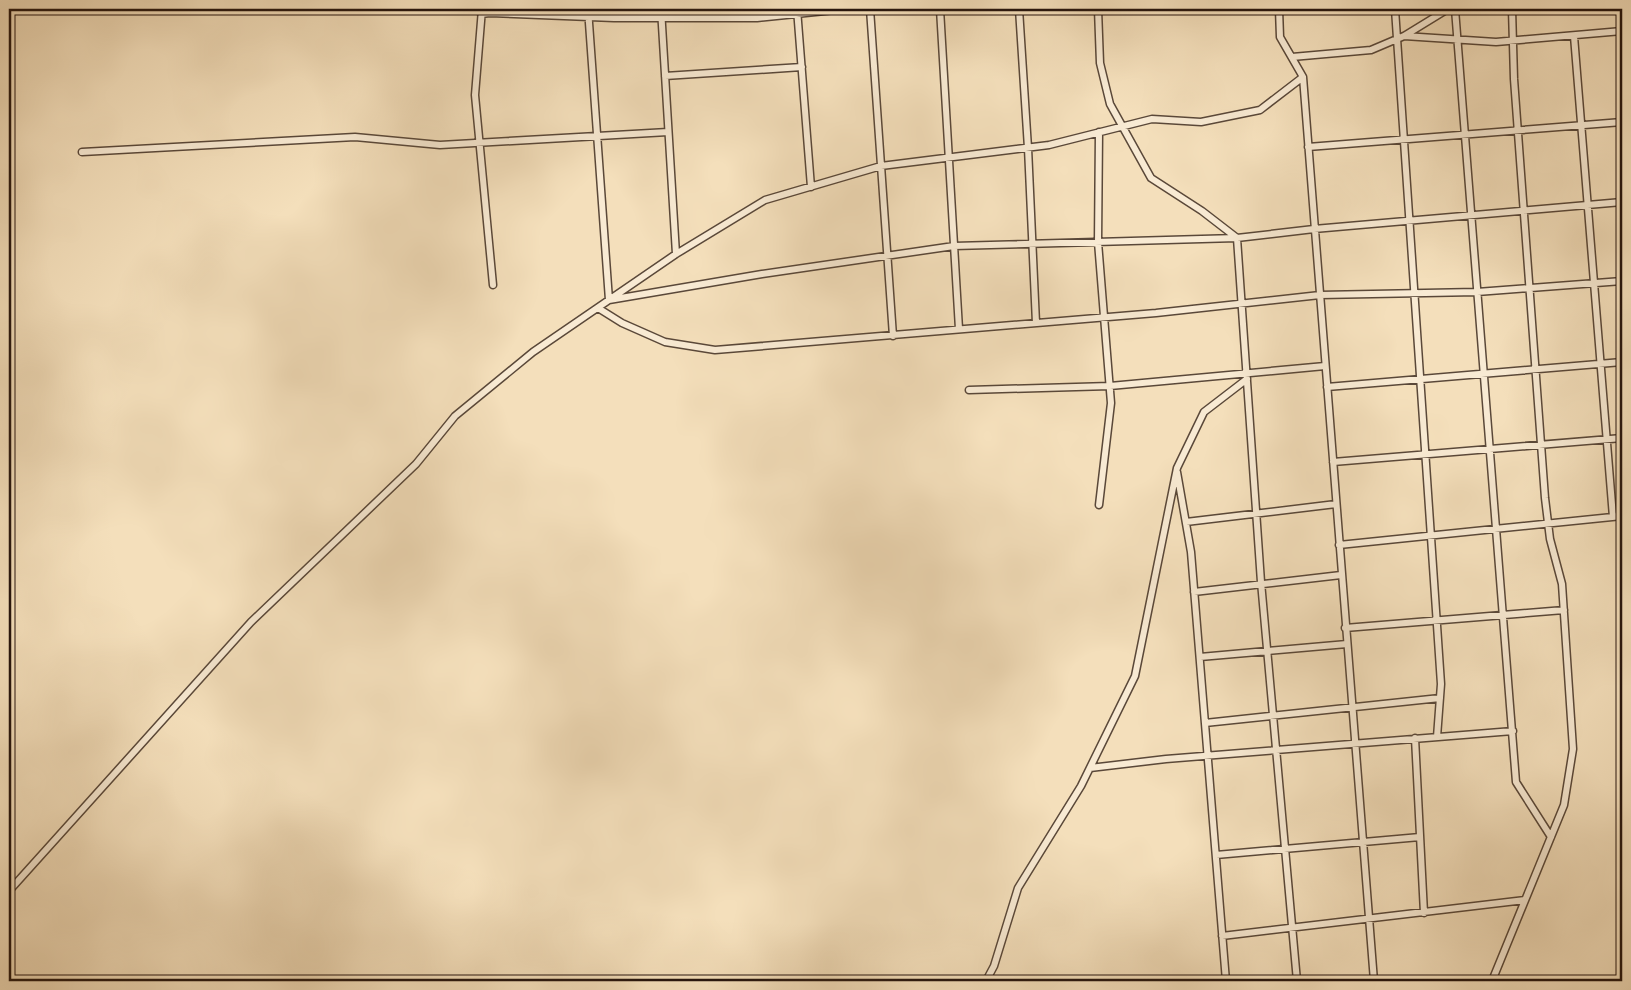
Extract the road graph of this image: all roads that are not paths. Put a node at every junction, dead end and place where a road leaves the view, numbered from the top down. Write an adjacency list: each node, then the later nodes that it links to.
1 (588, 9): 15 (street)
2 (661, 9): 16 (street)
3 (845, 9): 14 (street)
4 (870, 9): 40 (street)
5 (940, 9): 39 (street)
6 (1019, 9): 37 (street)
7 (1098, 9): 28 (street)
8 (1279, 9): 22 (street)
9 (1396, 9): 19 (street)
10 (1448, 9): 19 (street)
11 (1455, 9): 20 (street)
12 (1512, 9): 21 (street)
13 (481, 11): 15 (street); 35 (street)
14 (798, 11): 16 (street); 23 (street)
15 (588, 17): 16 (street); 33 (street)
16 (661, 18): 24 (street)
17 (1622, 31): 18 (street)
18 (1574, 36): 21 (street); 27 (street)
19 (1401, 38): 20 (street); 22 (street); 34 (street)
20 (1458, 39): 21 (street); 32 (street)
21 (1513, 41): 29 (street)
22 (1292, 58): 25 (street)
23 (802, 67): 24 (street); 41 (street)
24 (665, 76): 30 (street)
25 (1303, 77): 28 (street); 36 (street)
26 (1622, 122): 27 (street)
27 (1581, 125): 29 (street); 43 (street)
28 (1122, 126): 31 (street); 48 (street)
29 (1518, 130): 32 (street); 44 (street)
30 (668, 132): 33 (street); 52 (street)
31 (1099, 132): 37 (street); 49 (street)
32 (1466, 134): 34 (street); 45 (street)
33 (597, 136): 35 (street); 61 (street)
34 (1404, 140): 36 (street); 46 (street)
35 (481, 142): 38 (street); 56 (street)
36 (1308, 147): 47 (street)
37 (1028, 148): 39 (street); 50 (street)
38 (82, 152)
39 (949, 158): 40 (street); 51 (street)
40 (881, 166): 41 (street); 53 (street)
41 (811, 187): 52 (street)
42 (1622, 202): 43 (street)
43 (1587, 205): 44 (street); 55 (street)
44 (1524, 210): 45 (street); 57 (street)
45 (1473, 215): 46 (street); 58 (street)
46 (1410, 220): 47 (street); 59 (street)
47 (1314, 229): 48 (street); 60 (street)
48 (1237, 238): 49 (street); 62 (street)
49 (1098, 242): 50 (street); 64 (street)
50 (1032, 244): 51 (street); 65 (street)
51 (954, 246): 53 (street); 66 (street)
52 (676, 254): 61 (street)
53 (888, 256): 61 (street); 67 (street)
54 (1622, 281): 55 (street)
55 (1594, 283): 57 (street); 69 (street)
56 (493, 285)
57 (1530, 288): 58 (street); 71 (street)
58 (1479, 291): 59 (street); 72 (street)
59 (1415, 293): 60 (street); 74 (street)
60 (1320, 295): 62 (street); 70 (street)
61 (609, 300): 63 (street)
62 (1242, 304): 64 (street); 73 (street)
63 (598, 308): 67 (street); 121 (street)
64 (1105, 318): 65 (street); 75 (street)
65 (1036, 323): 66 (street)
66 (959, 329): 67 (street)
67 (893, 336)
68 (1622, 362): 69 (street)
69 (1601, 364): 71 (street); 79 (street)
70 (1325, 366): 73 (street); 76 (street)
71 (1536, 369): 72 (street); 80 (street)
72 (1485, 374): 74 (street); 81 (street)
73 (1247, 376): 75 (street); 84 (street); 87 (street)
74 (1420, 379): 76 (street); 82 (street)
75 (1110, 386): 77 (street); 86 (street)
76 (1327, 386): 83 (street)
77 (969, 390)
78 (1622, 438): 79 (street)
79 (1607, 439): 80 (street); 89 (street)
80 (1541, 445): 81 (street); 91 (street)
81 (1490, 449): 82 (street); 92 (street)
82 (1426, 455): 83 (street); 93 (street)
83 (1333, 462): 85 (street)
84 (1177, 468): 90 (street); 115 (street)
85 (1336, 504): 87 (street); 94 (street)
86 (1099, 505)
87 (1256, 514): 90 (street); 96 (street)
88 (1622, 516): 89 (street)
89 (1613, 517): 91 (street)
90 (1186, 522): 97 (street)
91 (1548, 523): 92 (street); 98 (street)
92 (1496, 529): 93 (street); 99 (street)
93 (1431, 536): 94 (street); 100 (street)
94 (1339, 546): 95 (street)
95 (1341, 575): 96 (street); 101 (street)
96 (1262, 584): 97 (street); 103 (street)
97 (1194, 592): 104 (street)
98 (1564, 610): 99 (street); 117 (street)
99 (1502, 615): 100 (street); 109 (street)
100 (1437, 620): 101 (street); 105 (street)
101 (1345, 628): 102 (street)
102 (1347, 644): 103 (street); 106 (street)
103 (1267, 651): 104 (street); 107 (street)
104 (1200, 657): 108 (street)
105 (1440, 698): 106 (street); 110 (street)
106 (1352, 708): 107 (street); 112 (street)
107 (1273, 716): 108 (street); 113 (street)
108 (1205, 723): 114 (street)
109 (1514, 731): 110 (street); 117 (street)
110 (1437, 736): 111 (street)
111 (1415, 738): 112 (street); 116 (street)
112 (1354, 743): 113 (street); 118 (street)
113 (1276, 750): 114 (street); 119 (street)
114 (1208, 755): 115 (street); 120 (street)
115 (1090, 768): 127 (street)
116 (1420, 837): 118 (street); 123 (street)
117 (1551, 837): 122 (street)
118 (1362, 842): 119 (street); 124 (street)
119 (1285, 849): 120 (street); 125 (street)
120 (1216, 855): 126 (street)
121 (9, 891)
122 (1525, 900): 123 (street); 131 (street)
123 (1424, 913): 124 (street)
124 (1368, 920): 125 (street); 130 (street)
125 (1292, 928): 126 (street); 129 (street)
126 (1222, 936): 128 (street)
127 (986, 981)
128 (1226, 981)
129 (1296, 981)
130 (1374, 981)
131 (1492, 981)

